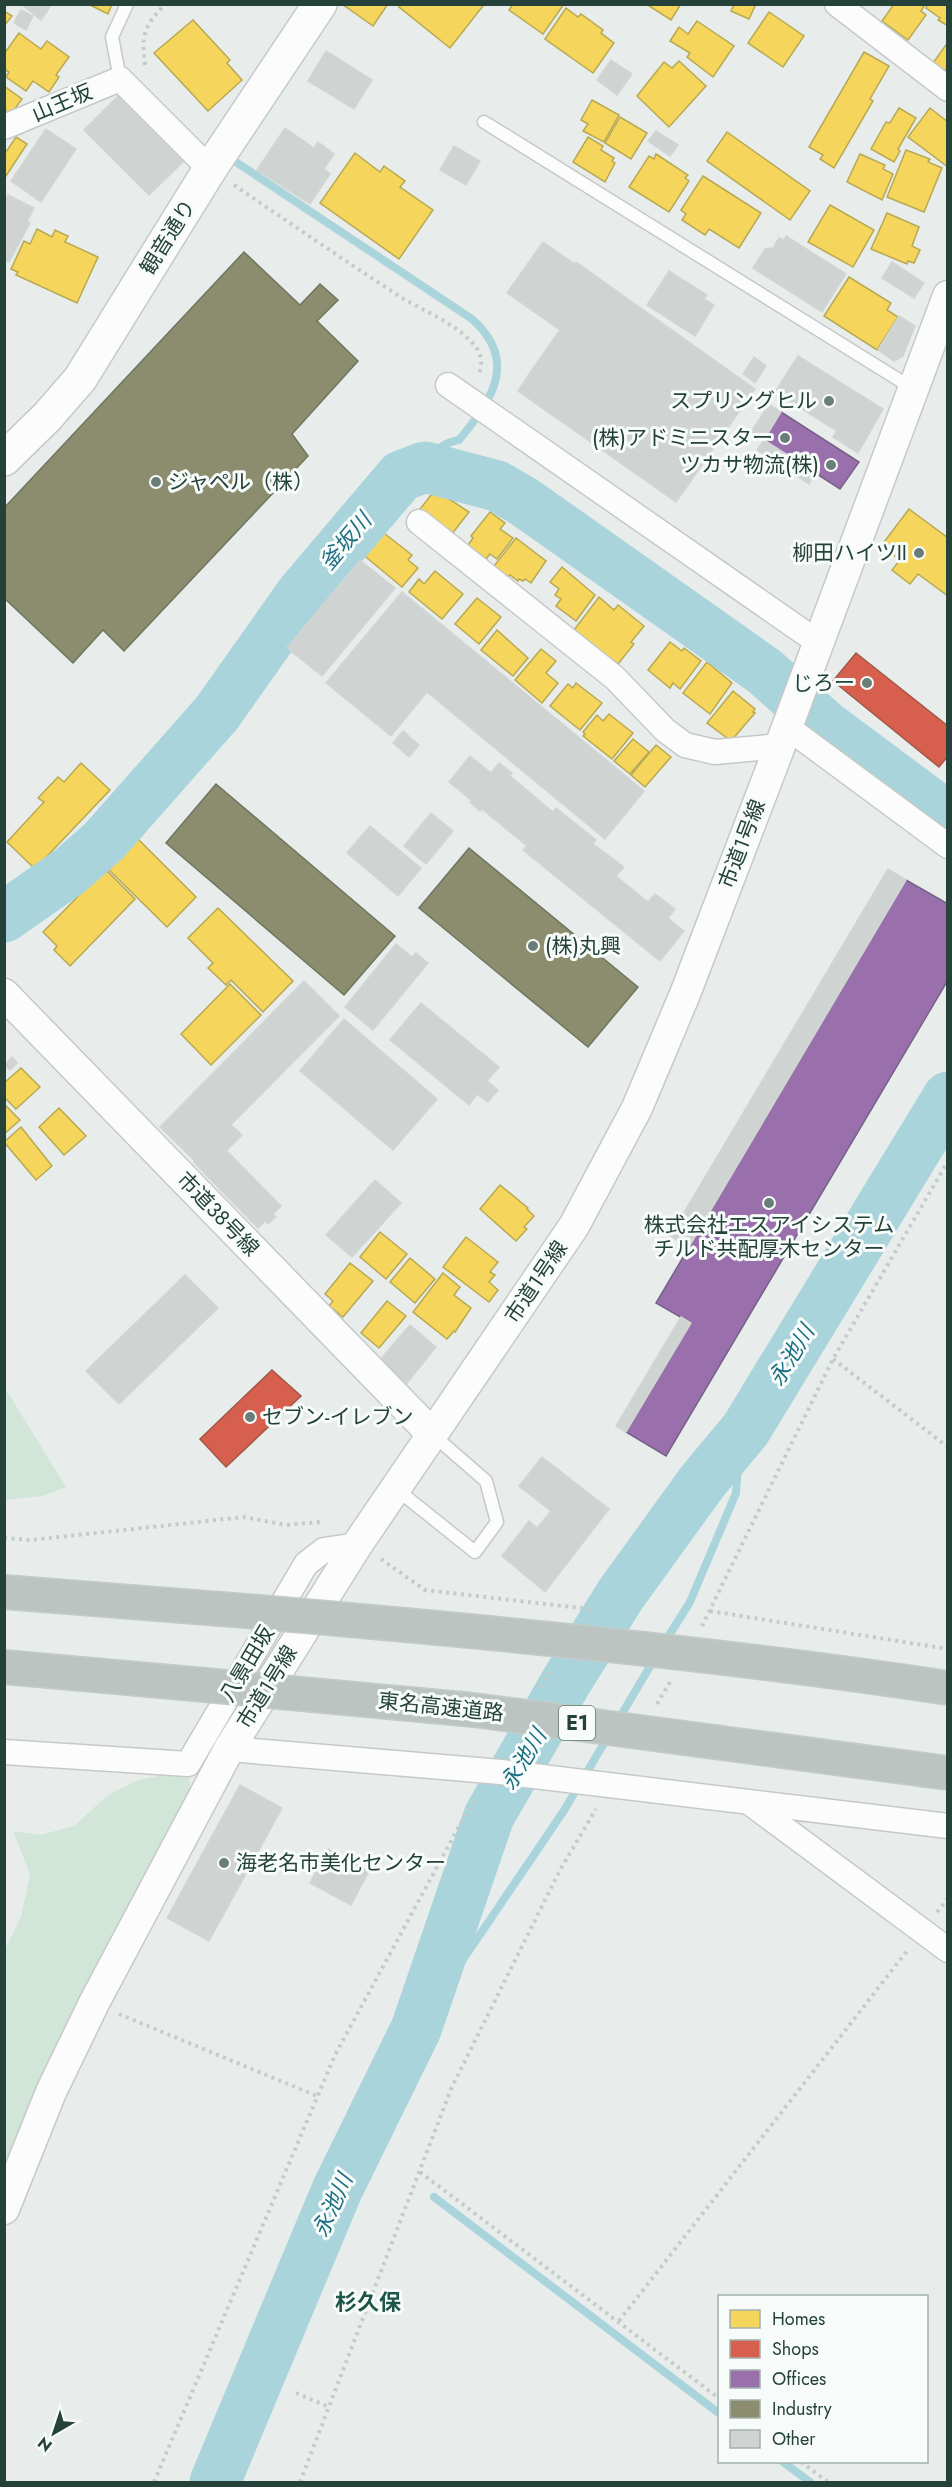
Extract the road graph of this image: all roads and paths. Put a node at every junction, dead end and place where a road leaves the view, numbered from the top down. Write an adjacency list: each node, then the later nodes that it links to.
1 (127, 4): 6 (lane)
2 (165, 4): 5 (path)
3 (320, 4): 10 (main road, 観音通り)
4 (837, 4): 7 (street)
5 (146, 74)
6 (120, 79): 9 (street, 山王坂); 10 (street)
7 (948, 89)
8 (484, 122): 12 (lane)
9 (4, 127)
10 (210, 169): 13 (path); 14 (main road, 観音通り)
11 (948, 296): 12 (street, 市道1号線)
12 (913, 388): 16 (street, 市道1号線)
13 (469, 400): 16 (street)
14 (4, 459)
15 (419, 522): 17 (street)
16 (819, 643): 17 (street, 市道1号線)
17 (786, 729): 18 (street); 22 (street, 市道1号線)
18 (948, 846)
19 (4, 994): 22 (street, 市道38号線)
20 (948, 1161): 21 (path)
21 (833, 1359): 23 (path); 29 (path)
22 (432, 1434): 24 (street, 市道1号線); 24 (lane)
23 (948, 1447)
24 (395, 1488): 27 (street, 市道1号線)
25 (330, 1522): 26 (path)
26 (4, 1538)
27 (357, 1545): 36 (street, 市道1号線); 37 (street, 八景田坂)
28 (4, 1592): 34 (highway, bridge)
29 (710, 1611): 30 (path); 31 (path)
30 (699, 1632)
31 (948, 1648)
32 (4, 1667): 39 (highway, 東名高速道路 / E1, bridge)
33 (675, 1672): 35 (path)
34 (948, 1688)
35 (652, 1713)
36 (229, 1749): 38 (street); 46 (street, 市道1号線)
37 (4, 1752)
38 (495, 1772): 40 (street); 47 (path)
39 (948, 1773)
40 (602, 1784): 41 (street); 48 (path)
41 (749, 1802): 42 (street); 44 (street)
42 (948, 1826)
43 (948, 1898): 44 (path)
44 (923, 1931): 45 (street); 50 (path)
45 (948, 1950)
46 (94, 2003): 47 (path); 49 (street, 市道1号線)
47 (317, 2096): 55 (path)
48 (420, 2172): 50 (path); 53 (path)
49 (4, 2209)
50 (619, 2321): 52 (path)
51 (296, 2393): 53 (path)
52 (718, 2397)
53 (329, 2407): 56 (path)
54 (802, 2463): 57 (path)
55 (154, 2482)
56 (300, 2482)
57 (828, 2482)

